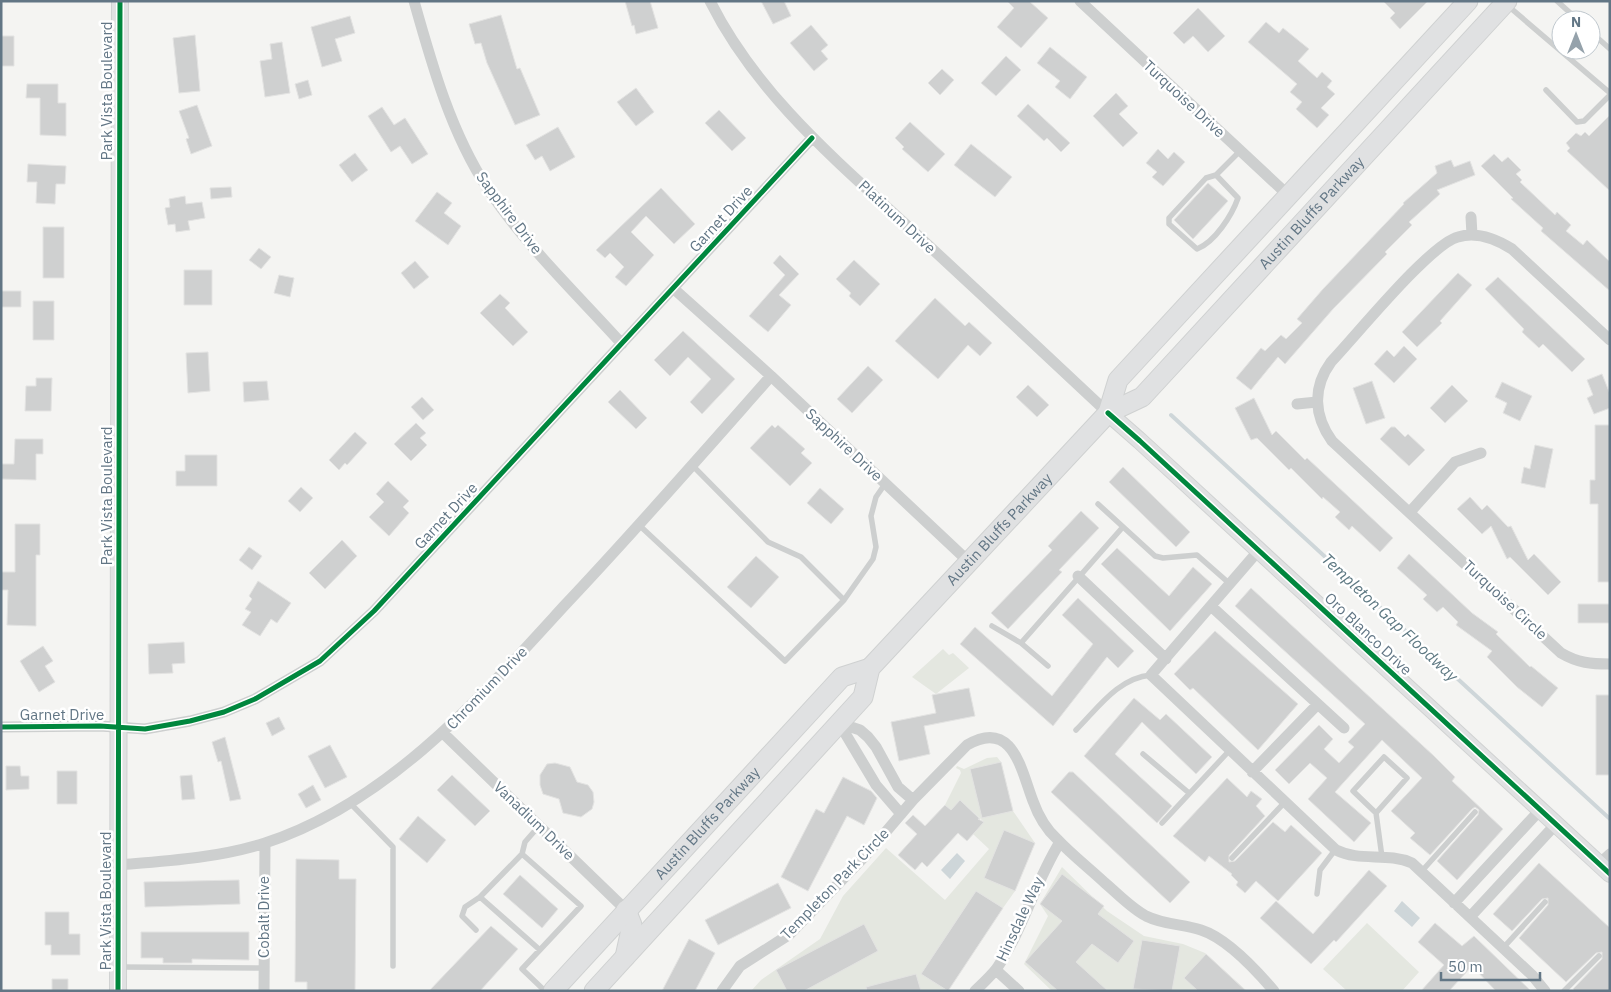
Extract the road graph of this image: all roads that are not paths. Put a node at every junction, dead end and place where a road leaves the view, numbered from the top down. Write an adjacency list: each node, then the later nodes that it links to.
1 (120, 1): 47 (street, Park Vista Boulevard)
2 (414, 1): 19 (street, Sapphire Drive)
3 (710, 1): 11 (street, Platinum Drive)
4 (1080, 1): 12 (street, Turquoise Drive)
5 (1468, 1): 14 (main road, Austin Bluffs Parkway)
6 (1557, 1): 8 (lane)
7 (1506, 2): 10 (lane); 23 (main road, Austin Bluffs Parkway)
8 (1567, 10)
9 (1546, 90): 10 (lane)
10 (1610, 94)
11 (812, 138): 17 (street, Garnet Drive); 23 (street, Platinum Drive)
12 (1240, 150): 13 (lane); 14 (street, Turquoise Drive)
13 (1216, 175): 13 (lane)
14 (1289, 196): 23 (main road, Austin Bluffs Parkway)
15 (1471, 217): 16 (street)
16 (1472, 235): 18 (street, Turquoise Circle); 21 (street, Turquoise Circle)
17 (674, 289): 19 (street, Garnet Drive); 20 (street, Sapphire Drive)
18 (1610, 340)
19 (622, 344): 47 (street, Garnet Drive)
20 (771, 376): 25 (street, Chromium Drive); 26 (street, Sapphire Drive)
21 (1317, 402): 22 (street); 28 (street, Turquoise Circle)
22 (1297, 404)
23 (1108, 413): 31 (street, Oro Blanco Drive); 32 (main road, Austin Bluffs Parkway)
24 (1481, 453): 28 (street)
25 (692, 465): 29 (street, Chromium Drive); 35 (lane)
26 (886, 484): 32 (street, Sapphire Drive); 35 (lane)
27 (1098, 504): 30 (lane)
28 (1410, 512): 40 (street, Turquoise Circle)
29 (639, 525): 35 (lane); 50 (street, Chromium Drive)
30 (1122, 528): 33 (lane); 34 (lane)
31 (1259, 550): 34 (street); 58 (street, Oro Blanco Drive)
32 (969, 562): 42 (main road, Austin Bluffs Parkway)
33 (1078, 576): 38 (lane); 39 (street)
34 (1230, 584): 36 (street)
35 (844, 600)
36 (1212, 607): 39 (street); 44 (street)
37 (992, 626): 38 (lane)
38 (1021, 643): 41 (lane)
39 (1166, 659): 43 (street)
40 (1610, 664)
41 (1048, 666)
42 (870, 668): 45 (main road, Austin Bluffs Parkway); 78 (main road, Austin Bluffs Parkway)
43 (1151, 675): 49 (lane); 51 (street)
44 (1318, 705): 48 (street); 53 (street)
45 (839, 723): 55 (street); 61 (street, Templeton Park Circle); 84 (main road, Austin Bluffs Parkway)
46 (1, 727): 47 (street, Garnet Drive)
47 (119, 728): 72 (street, Park Vista Boulevard)
48 (1344, 728)
49 (1076, 730)
50 (443, 733): 56 (street, Chromium Drive); 64 (street, Vanadium Drive)
51 (1229, 750): 53 (street); 54 (lane)
52 (1143, 754): 54 (lane)
53 (1252, 772): 57 (street)
54 (1189, 793): 62 (lane)
55 (913, 800): 61 (street, Templeton Park Circle); 65 (street, Templeton Park Circle)
56 (349, 802): 66 (street, Chromium Drive); 85 (lane)
57 (1285, 802): 67 (street); 70 (lane)
58 (1541, 810): 63 (street, Oro Blanco Drive); 77 (street)
59 (1475, 812): 73 (lane)
60 (1376, 813): 60 (lane); 69 (lane)
61 (901, 814): 94 (street, Templeton Park Circle)
62 (1162, 823)
63 (1556, 824): 71 (street, Oro Blanco Drive); 79 (street)
64 (539, 826): 68 (lane); 78 (street, Vanadium Drive)
65 (1060, 842): 88 (street, Hinsdale Way); 97 (street, Templeton Park Circle)
66 (265, 843): 72 (street, Chromium Drive); 87 (street, Cobalt Drive)
67 (1336, 850): 69 (street); 74 (lane)
68 (522, 854): 75 (lane); 82 (lane)
69 (1382, 857): 73 (street)
70 (1232, 858)
71 (1606, 864)
72 (118, 865): 86 (street, Park Vista Boulevard)
73 (1421, 872): 77 (street)
74 (1317, 894)
75 (480, 897): 80 (lane); 82 (lane)
76 (1546, 902): 81 (lane)
77 (1454, 903): 79 (street)
78 (626, 910): 84 (main road); 92 (main road, Austin Bluffs Parkway)
79 (1470, 917): 81 (street)
80 (476, 930)
81 (1503, 948): 98 (street)
82 (540, 950): 91 (lane)
83 (1599, 956): 99 (lane)
84 (624, 958): 93 (main road, Austin Bluffs Parkway)
85 (393, 966)
86 (118, 967): 87 (lane); 89 (street, Park Vista Boulevard)
87 (264, 968): 90 (street, Cobalt Drive)
88 (996, 970): 95 (street, Hinsdale Way); 96 (street)
89 (118, 991)
90 (264, 991)
91 (545, 991)
92 (552, 991)
93 (594, 991)
94 (722, 991)
95 (975, 991)
96 (1019, 991)
97 (1274, 991)
98 (1545, 991)
99 (1564, 991)

